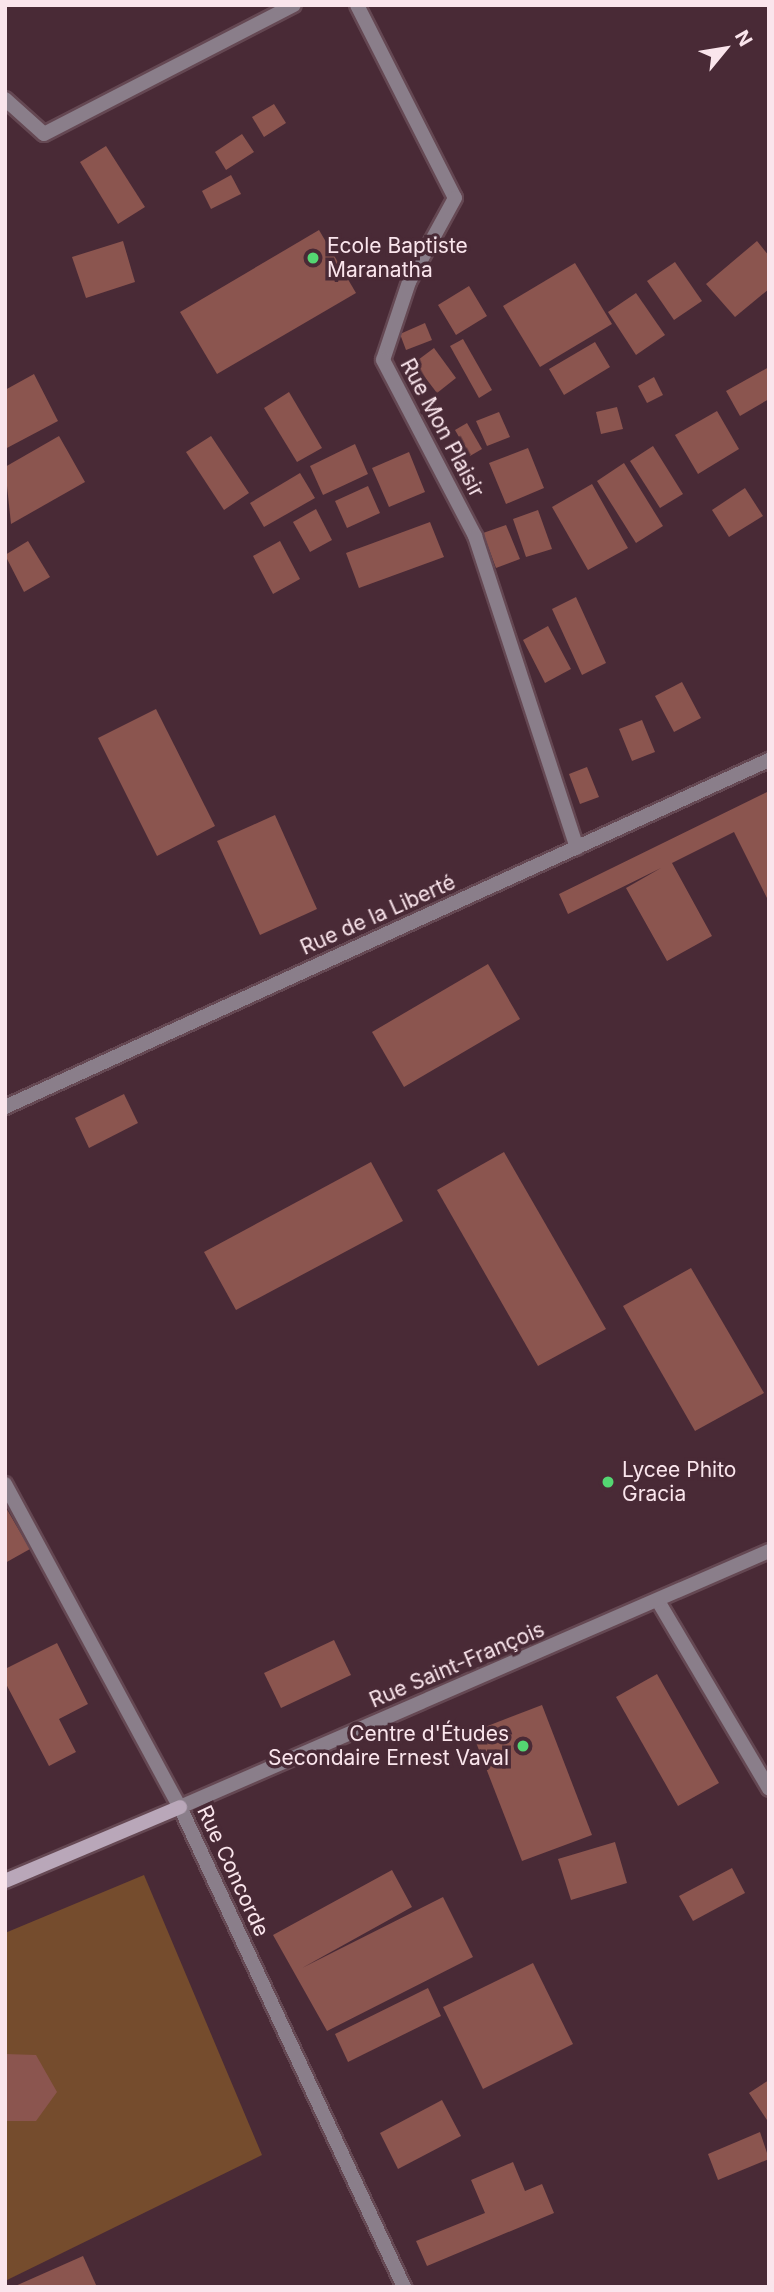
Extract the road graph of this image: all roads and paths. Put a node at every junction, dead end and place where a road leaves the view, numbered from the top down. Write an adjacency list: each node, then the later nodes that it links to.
1 (294, 5): 3 (street)
2 (356, 5): 5 (street, Rue Mon Plaisir)
3 (5, 99)
4 (769, 760): 5 (street, Rue de la Liberté)
5 (577, 848): 6 (street, Rue de la Liberté)
6 (5, 1107)
7 (5, 1484): 11 (street, Rue Concorde)
8 (769, 1551): 9 (street, Rue Saint-François)
9 (658, 1601): 10 (street); 11 (street, Rue Saint-François)
10 (769, 1790)
11 (180, 1807): 12 (street, Rue Saint-François); 13 (street, Rue Concorde)
12 (5, 1881)
13 (404, 2287)

